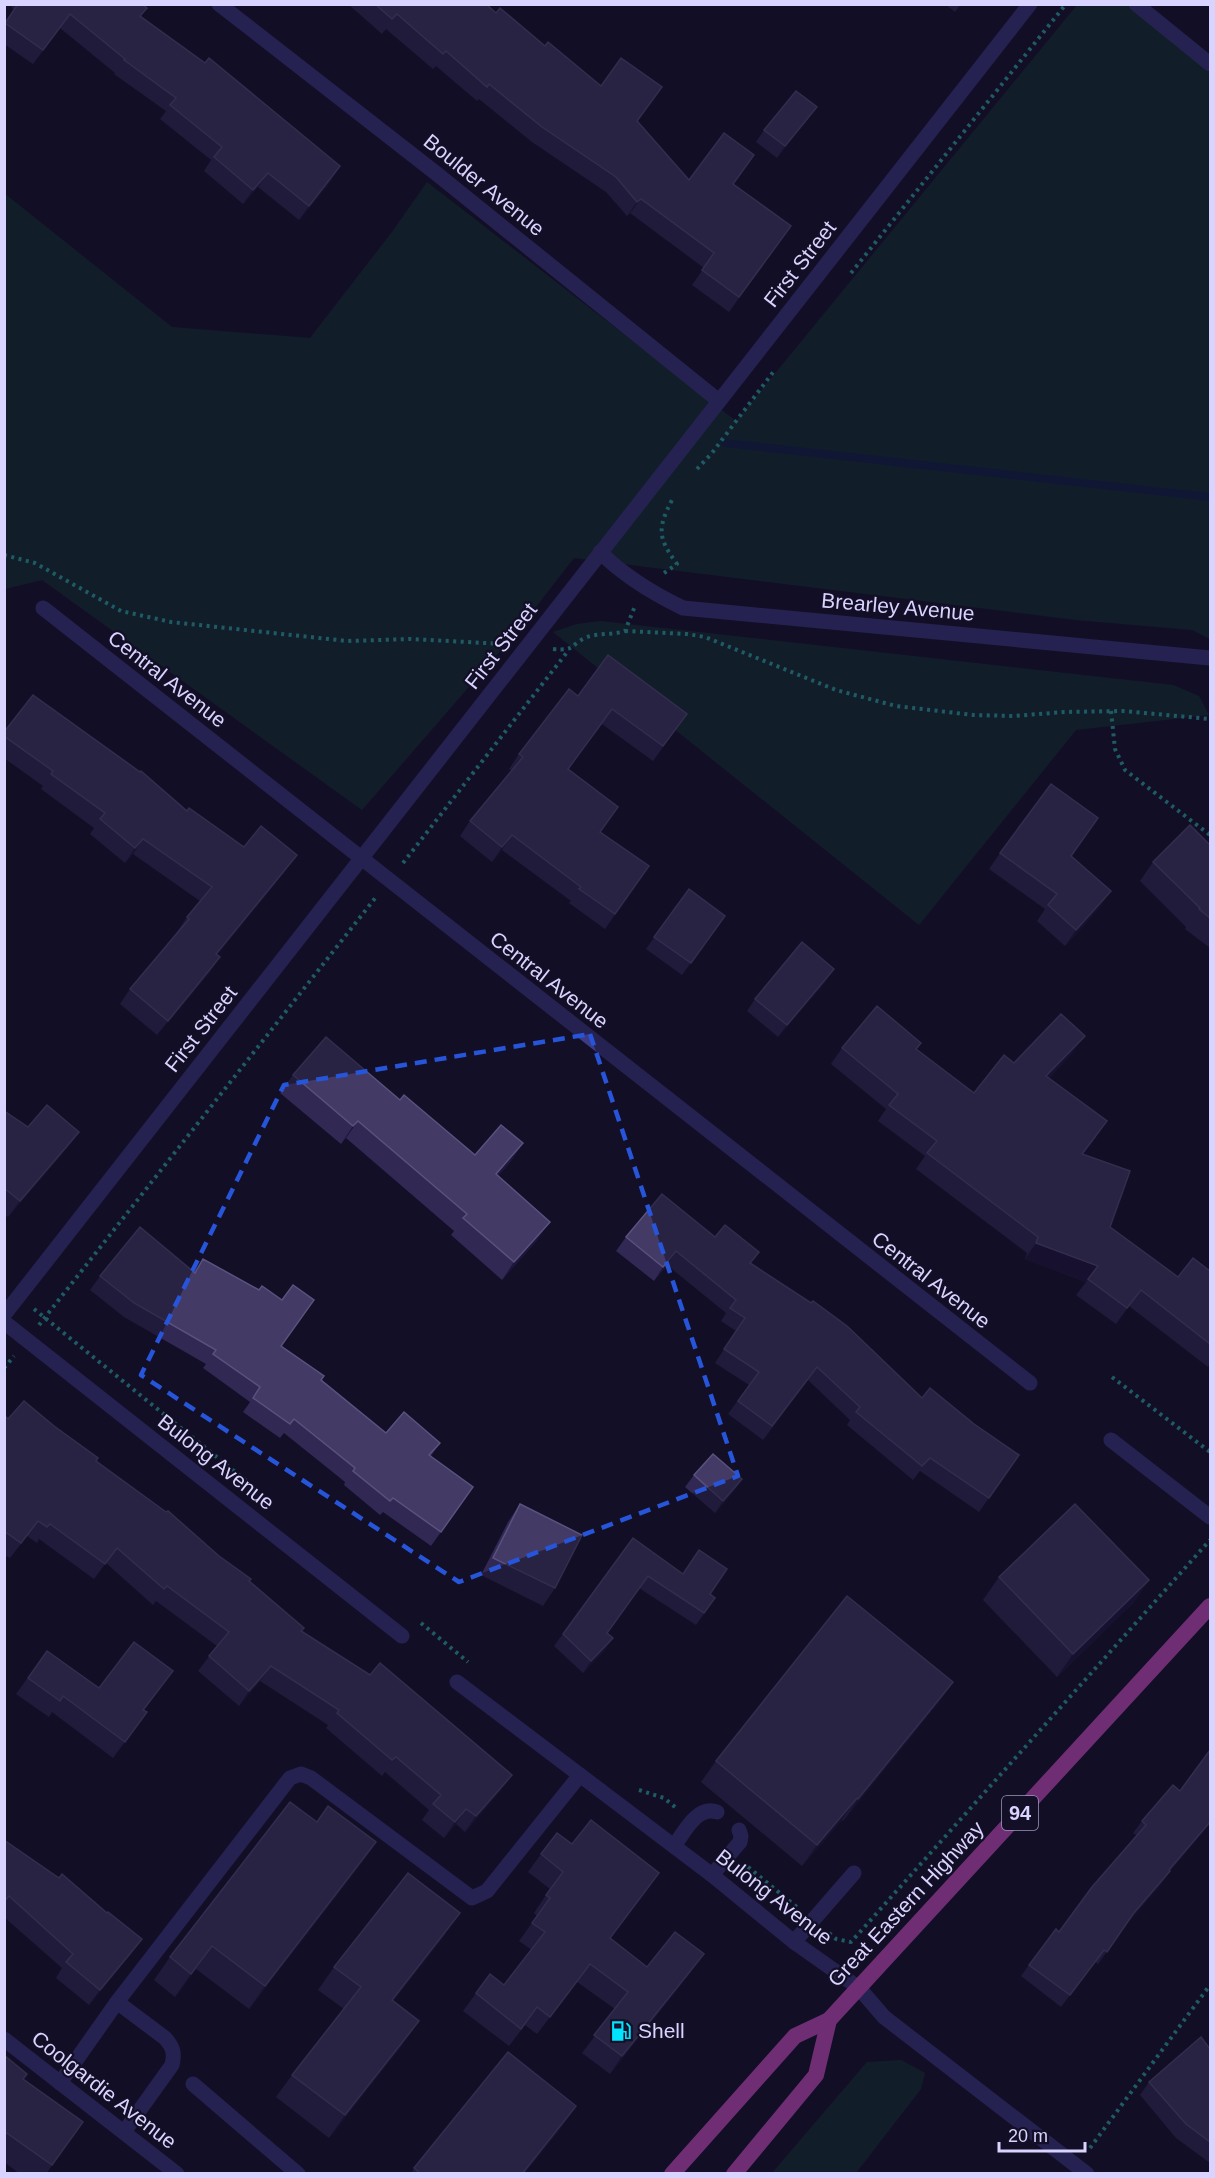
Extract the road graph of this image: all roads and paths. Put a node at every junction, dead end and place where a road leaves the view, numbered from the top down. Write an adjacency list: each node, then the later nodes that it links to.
1 (219, 4): 8 (street, Boulder Avenue)
2 (1030, 4): 8 (street, First Street)
3 (1065, 4): 6 (path)
4 (1136, 4): 5 (street)
5 (1210, 64)
6 (847, 278)
7 (776, 368): 9 (path)
8 (719, 401): 11 (street, First Street)
9 (692, 474)
10 (676, 495): 13 (path)
11 (600, 552): 13 (street, Brearley Avenue); 16 (street, First Street)
12 (4, 555): 16 (path)
13 (643, 587): 15 (path); 18 (street, Brearley Avenue)
14 (43, 608): 22 (street, Central Avenue)
15 (625, 631): 17 (path); 19 (path)
16 (528, 646): 17 (path); 22 (street, First Street)
17 (568, 650): 23 (path)
18 (1210, 658)
19 (1111, 711): 20 (path); 21 (path)
20 (1210, 719)
21 (1210, 836)
22 (360, 859): 23 (street, Central Avenue); 24 (street, First Street)
23 (389, 881): 26 (path); 31 (street, Central Avenue)
24 (18, 1297): 25 (street, First Street); 26 (path)
25 (4, 1315)
26 (44, 1318): 28 (path); 34 (path)
27 (4, 1322): 28 (street, Bulong Avenue)
28 (27, 1340): 29 (path); 39 (street, Bulong Avenue)
29 (4, 1368)
30 (1112, 1377): 33 (path)
31 (1030, 1383)
32 (1111, 1440): 35 (street)
33 (1210, 1452)
34 (267, 1498)
35 (1210, 1517)
36 (1210, 1540): 51 (path)
37 (1210, 1606): 54 (highway, Great Eastern Highway / 94)
38 (415, 1618): 40 (path)
39 (402, 1636)
40 (471, 1664)
41 (457, 1682): 42 (street, Bulong Avenue)
42 (580, 1775): 47 (street, Bulong Avenue); 55 (street)
43 (630, 1788): 45 (path)
44 (717, 1812): 45 (street)
45 (693, 1822): 47 (street)
46 (739, 1830): 48 (street)
47 (674, 1846): 50 (street, Bulong Avenue)
48 (731, 1854): 50 (street); 51 (path)
49 (854, 1872): 51 (street)
50 (712, 1875): 52 (street, Bulong Avenue)
51 (813, 1920): 52 (street)
52 (794, 1942): 54 (street, Bulong Avenue)
53 (1210, 1985): 61 (path)
54 (859, 1988): 56 (highway, Great Eastern Highway / 94); 61 (street, Bulong Avenue)
55 (117, 2002): 58 (street); 60 (street)
56 (830, 2020): 64 (highway, Great Eastern Highway / 94); 65 (highway, Great Eastern Highway / 94)
57 (4, 2039): 58 (street, Coolgardie Avenue)
58 (60, 2083): 60 (street, Coolgardie Avenue)
59 (193, 2084): 63 (street)
60 (124, 2132): 62 (street, Coolgardie Avenue)
61 (1082, 2170)
62 (177, 2174)
63 (298, 2174)
64 (672, 2174)
65 (734, 2174)

